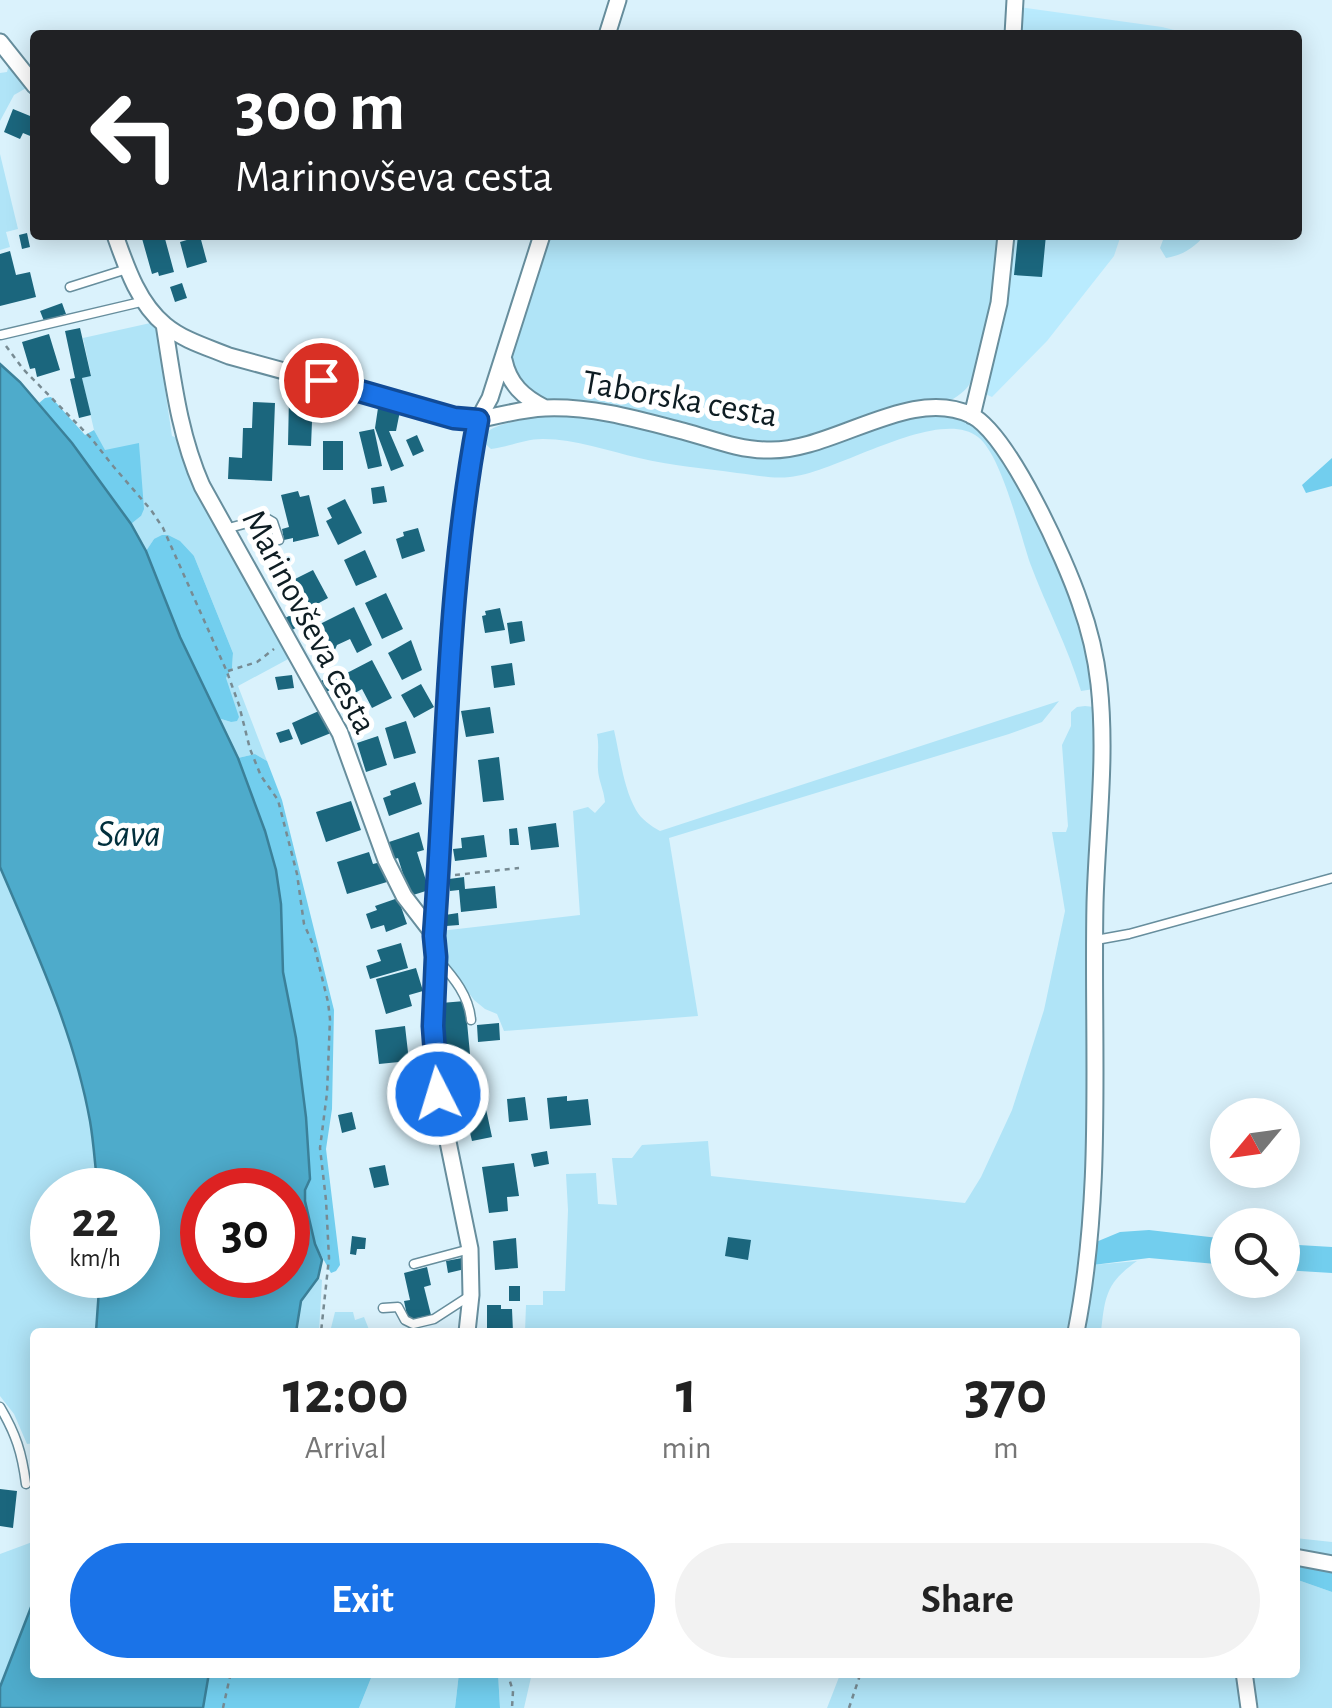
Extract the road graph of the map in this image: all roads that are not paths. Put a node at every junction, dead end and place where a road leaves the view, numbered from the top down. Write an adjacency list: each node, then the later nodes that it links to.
1 (618, 0): 3 (street)
2 (1015, 0): 4 (street)
3 (609, 30)
4 (1014, 30)
5 (0, 42): 6 (street)
6 (30, 80)
7 (117, 240): 10 (street)
8 (540, 240): 15 (street)
9 (1005, 240): 17 (street)
10 (127, 269): 11 (lane); 12 (street)
11 (70, 287)
12 (145, 301): 13 (street); 14 (lane)
13 (164, 324): 18 (street); 19 (street, Marinovševa cesta)
14 (1, 335)
15 (504, 356): 16 (street, Taborska cesta); 18 (street)
16 (544, 408): 17 (street, Taborska cesta); 18 (street, Taborska cesta)
17 (972, 416): 23 (street)
18 (478, 420): 22 (street)
19 (226, 529): 20 (lane); 22 (street, Marinovševa cesta)
20 (279, 540)
21 (1332, 878): 23 (lane)
22 (434, 936): 24 (street)
23 (1096, 940): 31 (street)
24 (436, 957): 25 (lane); 26 (street)
25 (471, 1020)
26 (470, 1249): 27 (lane); 28 (street)
27 (414, 1264)
28 (471, 1296): 29 (lane); 30 (street)
29 (383, 1308)
30 (467, 1328)
31 (1077, 1328)
32 (0, 1407): 33 (lane)
33 (26, 1484)
34 (1300, 1558): 35 (street)
35 (1332, 1564)
36 (1245, 1678): 37 (street)
37 (1249, 1708)

